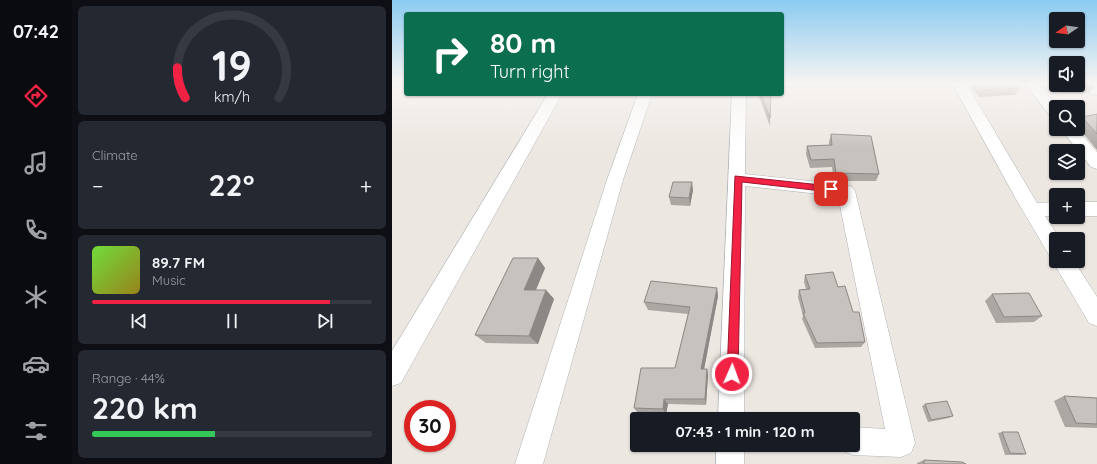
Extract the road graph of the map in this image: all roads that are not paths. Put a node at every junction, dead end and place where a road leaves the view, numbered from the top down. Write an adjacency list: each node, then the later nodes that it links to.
1 (549, 105): 15 (street)
2 (641, 105): 19 (street)
3 (739, 105): 7 (street)
4 (971, 105): 11 (street)
5 (1075, 136): 6 (street)
6 (1097, 163)
7 (738, 178): 16 (street); 17 (street)
8 (1049, 209): 11 (street)
9 (1085, 209): 10 (street)
10 (1097, 209)
11 (1032, 210): 12 (street)
12 (1049, 238)
13 (1067, 268): 14 (street)
14 (1097, 316)
15 (392, 374)
16 (731, 412)
17 (860, 441)
18 (730, 452): 20 (street)
19 (529, 464)
20 (730, 464)

